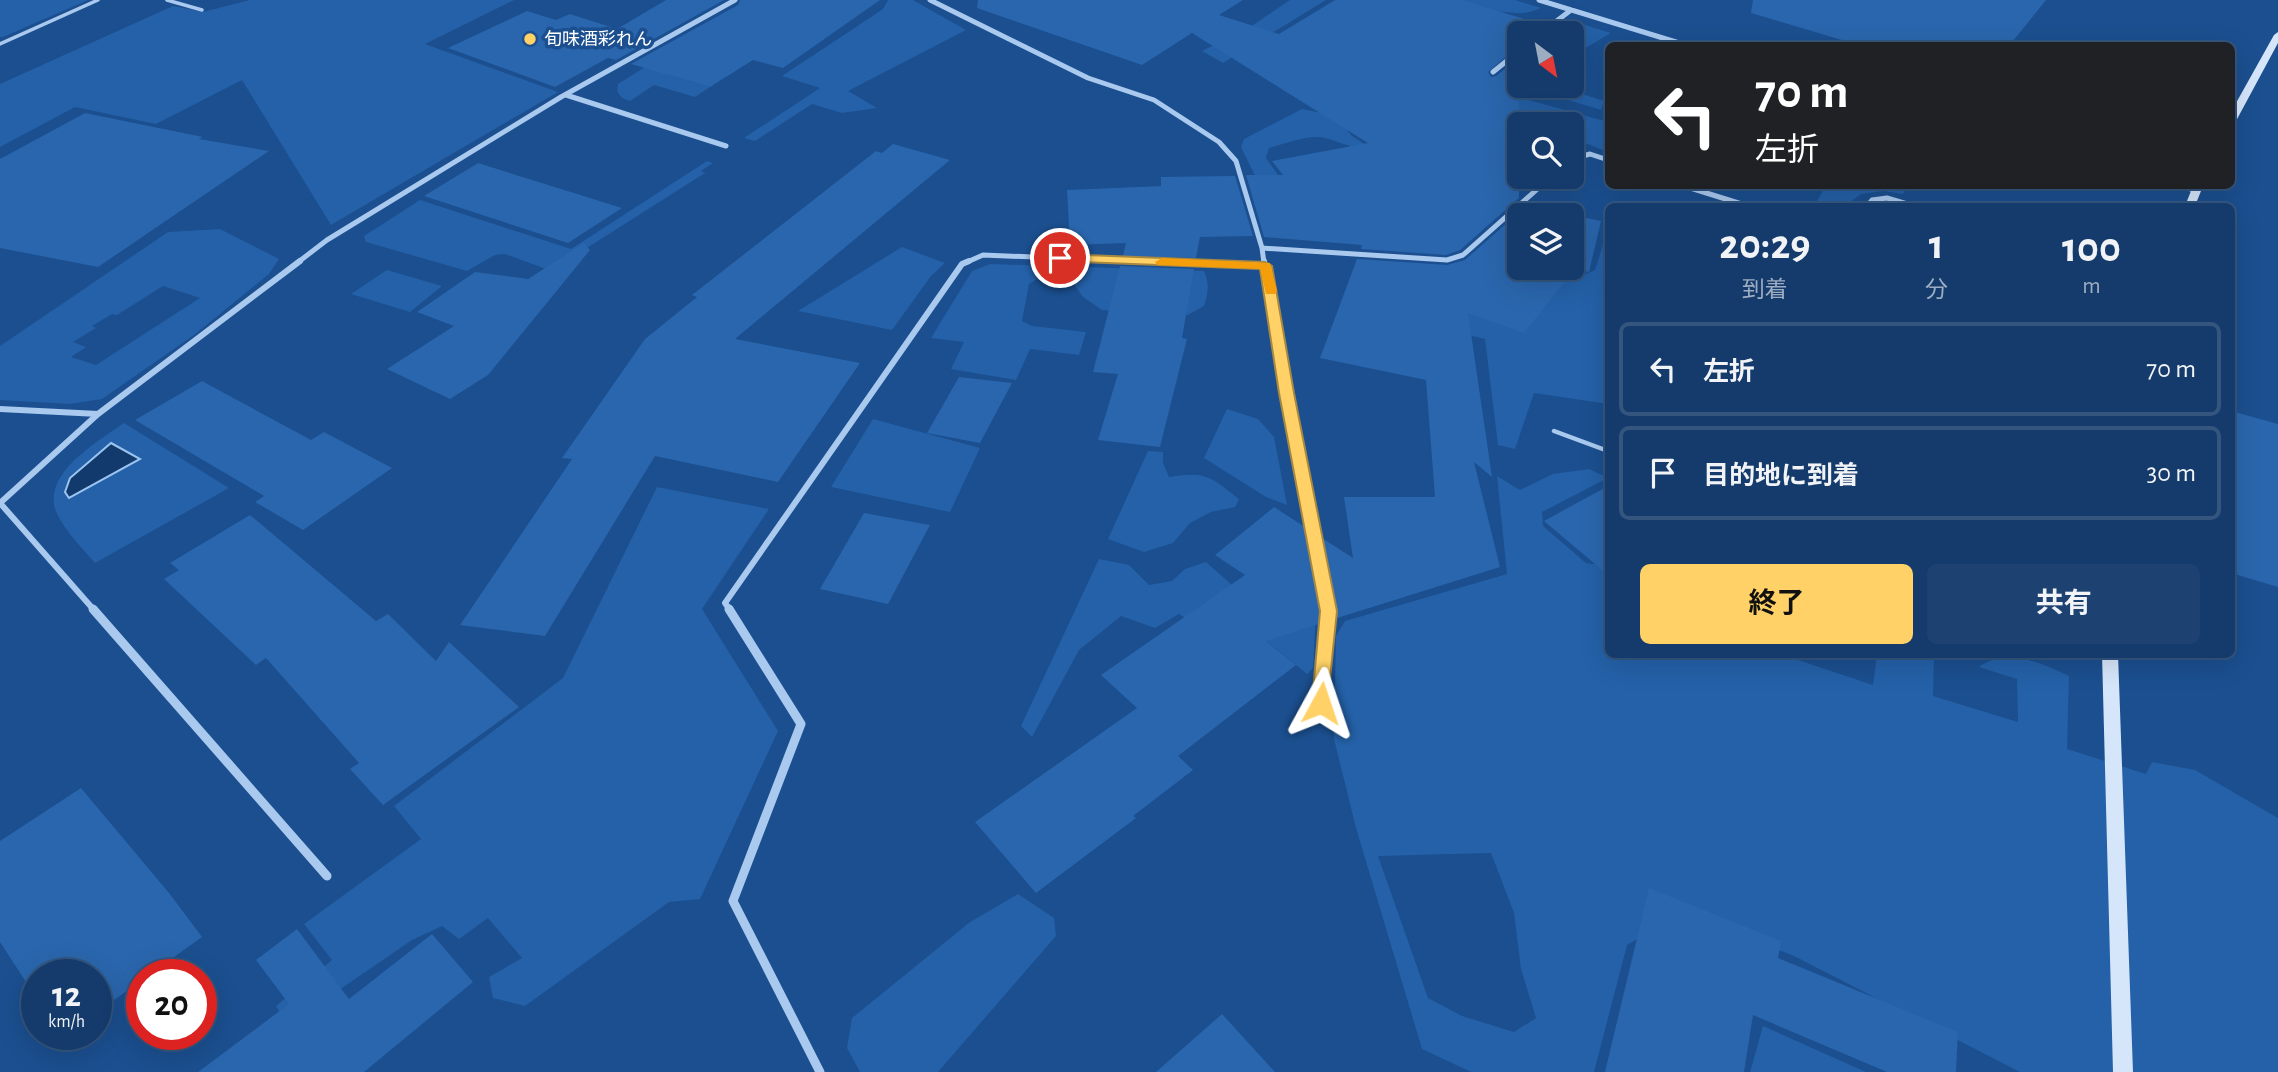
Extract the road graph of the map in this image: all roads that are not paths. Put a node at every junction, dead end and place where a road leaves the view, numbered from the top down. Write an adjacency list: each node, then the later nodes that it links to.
1 (98, 0): 11 (lane)
2 (167, 0): 6 (lane)
3 (734, 0): 14 (street)
4 (930, 0): 24 (street)
5 (1539, 0): 7 (street)
6 (202, 10)
7 (1571, 10): 8 (street); 10 (street)
8 (1557, 21)
9 (2278, 35): 15 (street)
10 (1676, 42)
11 (2, 43)
12 (1507, 61): 13 (street)
13 (1493, 72)
14 (566, 95): 16 (street); 27 (street)
15 (2235, 114)
16 (726, 146)
17 (1584, 156): 18 (street)
18 (1605, 159)
19 (1537, 189): 24 (street)
20 (1694, 189): 21 (street)
21 (1738, 203)
22 (1870, 203): 23 (street)
23 (1904, 203)
24 (1262, 248): 25 (street)
25 (1265, 266): 32 (lane); 34 (street)
26 (0, 409): 27 (street)
27 (98, 414): 30 (street)
28 (1554, 431): 29 (lane)
29 (1605, 450)
30 (0, 503): 33 (street)
31 (2110, 658): 35 (street)
32 (1321, 703)
33 (327, 876)
34 (820, 1072)
35 (2123, 1072)

